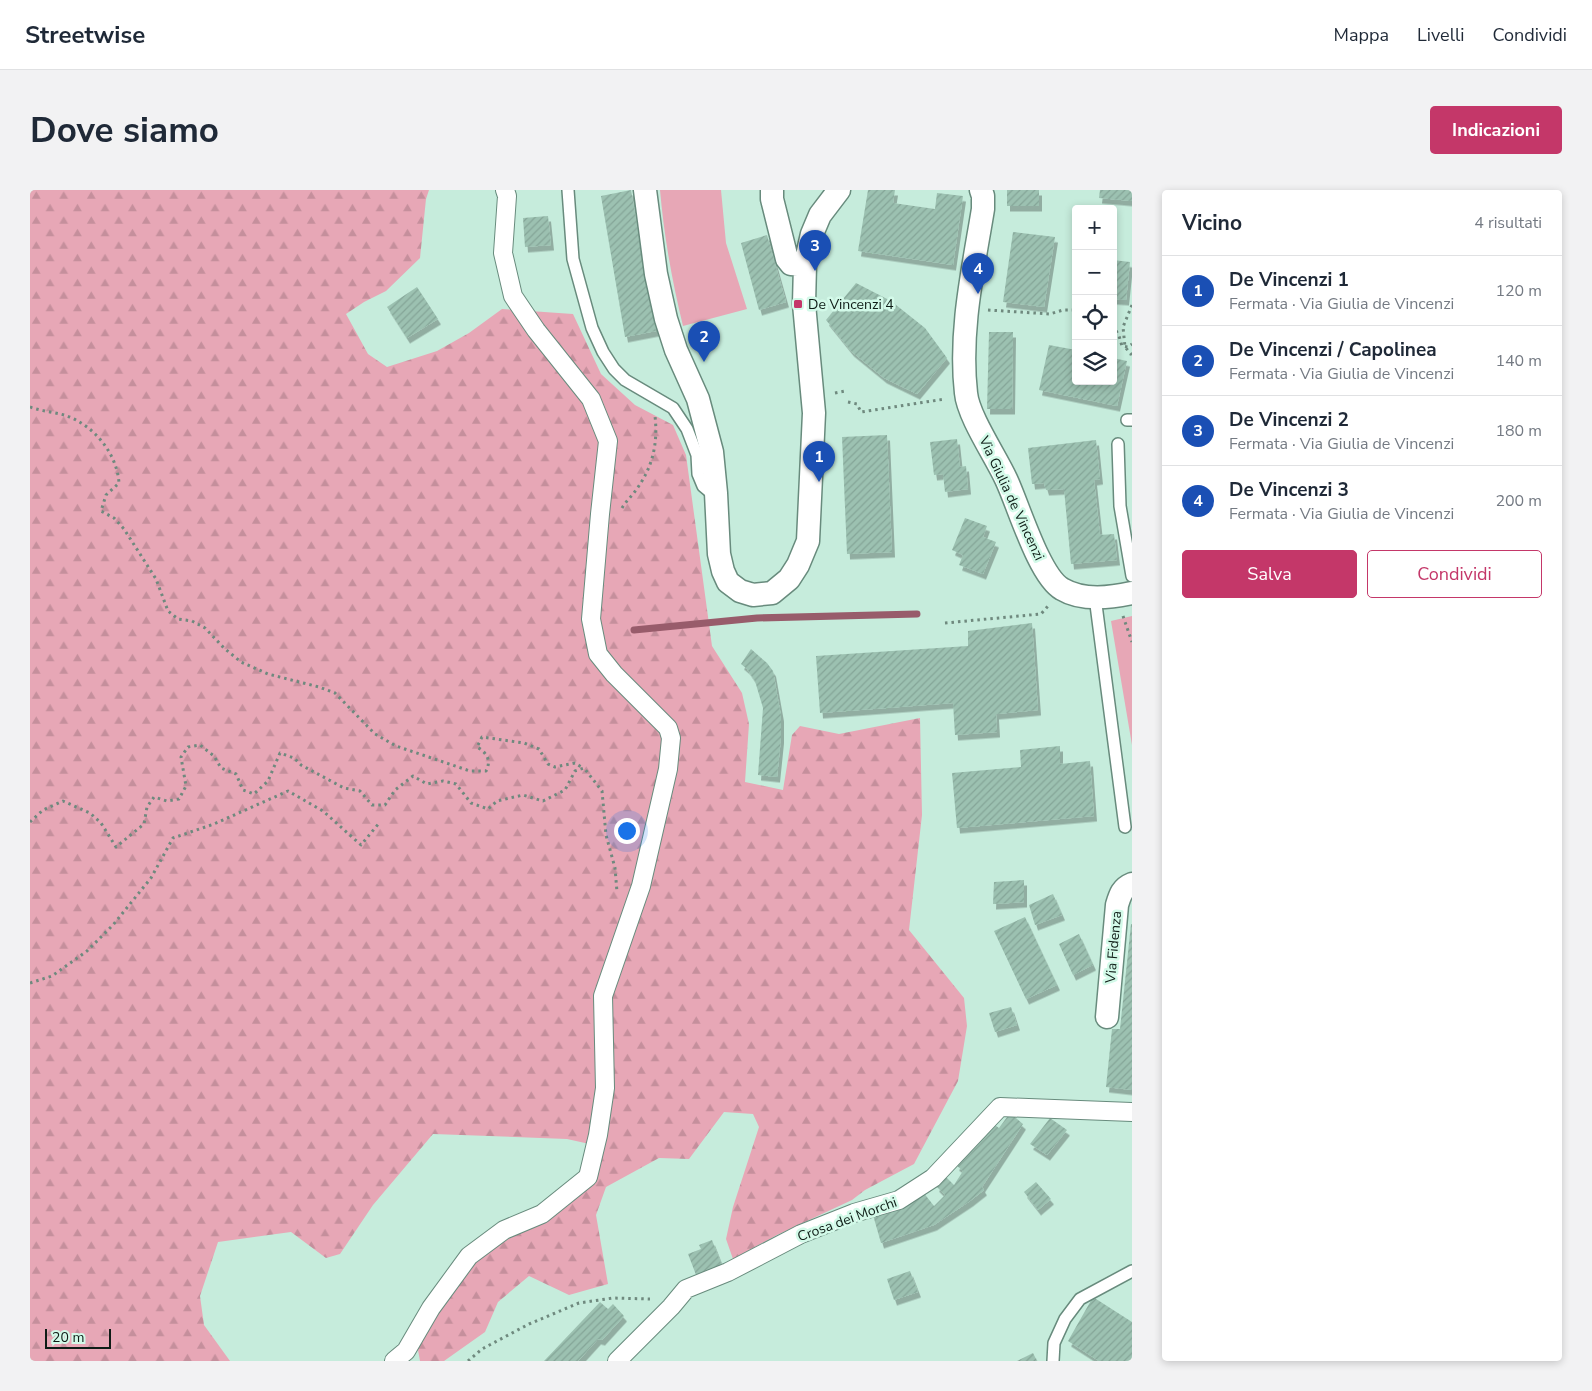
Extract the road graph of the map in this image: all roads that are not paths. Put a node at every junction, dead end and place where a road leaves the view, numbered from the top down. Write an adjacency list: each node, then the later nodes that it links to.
1 (505, 190): 18 (street)
2 (568, 190): 9 (lane)
3 (645, 190): 9 (street)
4 (772, 190): 7 (street)
5 (839, 190): 7 (street)
6 (981, 190): 12 (street, Via Giulia de Vincenzi)
7 (805, 265): 9 (street)
8 (1118, 444): 10 (lane)
9 (716, 493)
10 (1132, 576)
11 (1132, 593): 12 (street)
12 (1095, 597): 13 (lane)
13 (1125, 827)
14 (1132, 884): 15 (street, Via Fidenza)
15 (1107, 1017)
16 (1132, 1112): 19 (street, Crosa dei Morchi)
17 (1132, 1271): 20 (lane)
18 (394, 1361)
19 (617, 1361)
20 (1053, 1361)

